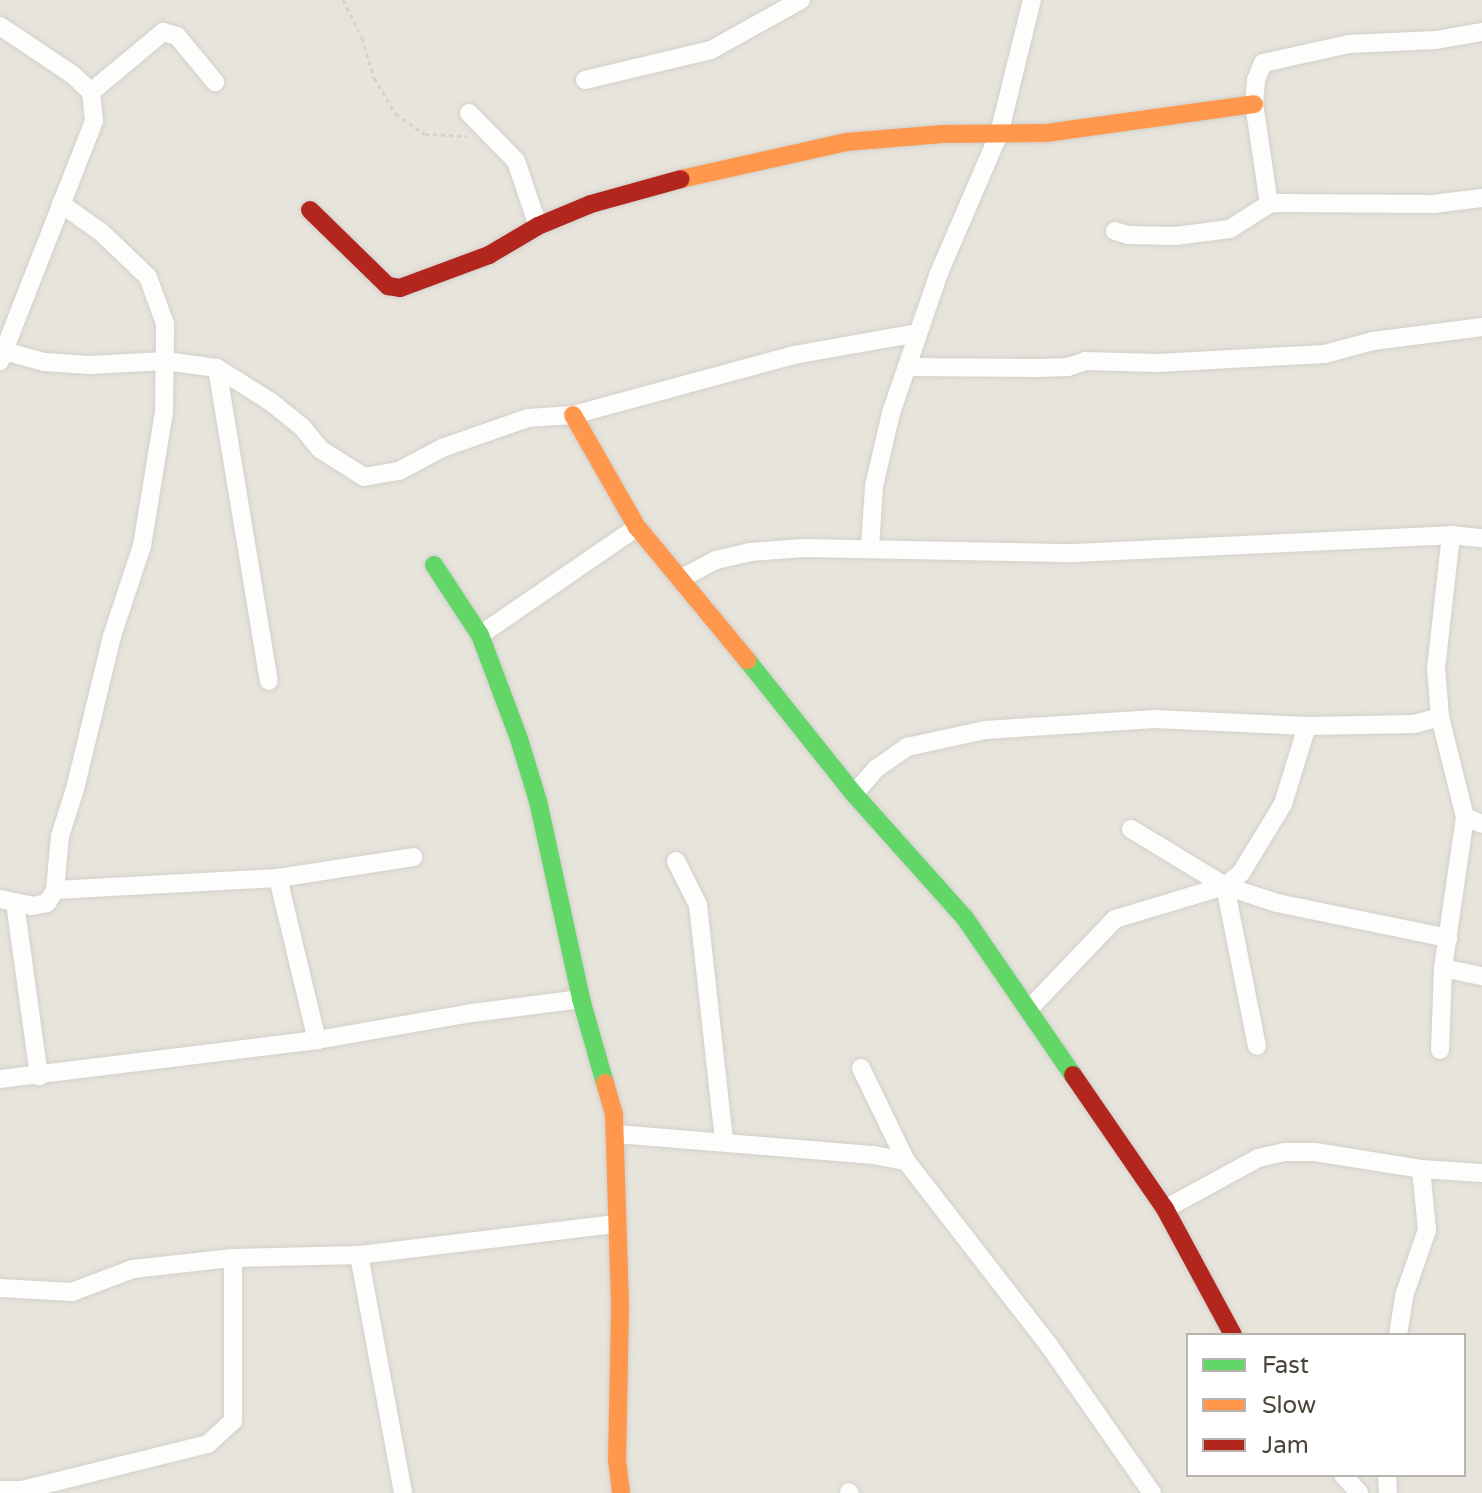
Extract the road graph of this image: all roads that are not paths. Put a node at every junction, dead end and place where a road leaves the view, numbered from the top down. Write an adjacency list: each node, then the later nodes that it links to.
1 (801, 0): 5 (street)
2 (1032, 0): 10 (street)
3 (0, 26): 7 (street)
4 (1482, 32): 8 (street)
5 (585, 80)
6 (215, 82): 7 (street)
7 (91, 92): 12 (street)
8 (1254, 104): 10 (street); 13 (street)
9 (469, 113): 15 (street)
10 (999, 134): 15 (street); 18 (street)
11 (1482, 198): 13 (street)
12 (61, 204): 19 (street); 20 (street)
13 (1269, 204): 16 (street)
14 (310, 210): 15 (street)
15 (538, 226)
16 (1115, 231)
17 (1482, 327): 21 (street)
18 (917, 333): 21 (street); 23 (street)
19 (2, 356): 20 (street)
20 (165, 361): 22 (street); 41 (street)
21 (908, 367): 27 (street)
22 (217, 368): 23 (street); 31 (street)
23 (573, 415): 24 (street)
24 (637, 527): 29 (street); 30 (street)
25 (1451, 535): 26 (street); 27 (street); 32 (street)
26 (1482, 538)
27 (870, 548): 29 (street)
28 (434, 565): 30 (street)
29 (682, 578): 34 (street)
30 (480, 635): 46 (street)
31 (269, 681)
32 (1440, 717): 33 (street); 35 (street)
33 (1307, 726): 34 (street); 40 (street)
34 (854, 794): 47 (street)
35 (1473, 820): 43 (street)
36 (1131, 829): 40 (street)
37 (413, 857): 39 (street)
38 (676, 861): 55 (street)
39 (278, 878): 41 (street); 48 (street)
40 (1225, 886): 43 (street); 47 (street); 49 (street)
41 (55, 890): 42 (street)
42 (8, 901): 52 (street)
43 (1448, 938): 44 (street)
44 (1443, 968): 45 (street); 50 (street)
45 (1482, 976)
46 (581, 999): 48 (street); 54 (street)
47 (1030, 1008): 59 (street)
48 (317, 1040): 52 (street)
49 (1257, 1046)
50 (1440, 1050)
51 (861, 1068): 56 (street)
52 (39, 1076): 53 (street)
53 (0, 1079)
54 (617, 1134): 55 (street); 60 (street)
55 (724, 1142): 56 (street)
56 (906, 1161): 69 (street)
57 (1421, 1169): 58 (street); 59 (street); 65 (street)
58 (1482, 1173)
59 (1165, 1209): 64 (street)
60 (617, 1224): 61 (street); 71 (street)
61 (359, 1255): 62 (street); 70 (street)
62 (233, 1258): 63 (street); 68 (street)
63 (0, 1288)
64 (1232, 1333)
65 (1398, 1333)
66 (1345, 1477): 72 (street)
67 (0, 1490): 68 (street)
68 (22, 1492)
69 (1149, 1492)
70 (403, 1493)
71 (621, 1493)
72 (1359, 1493)

